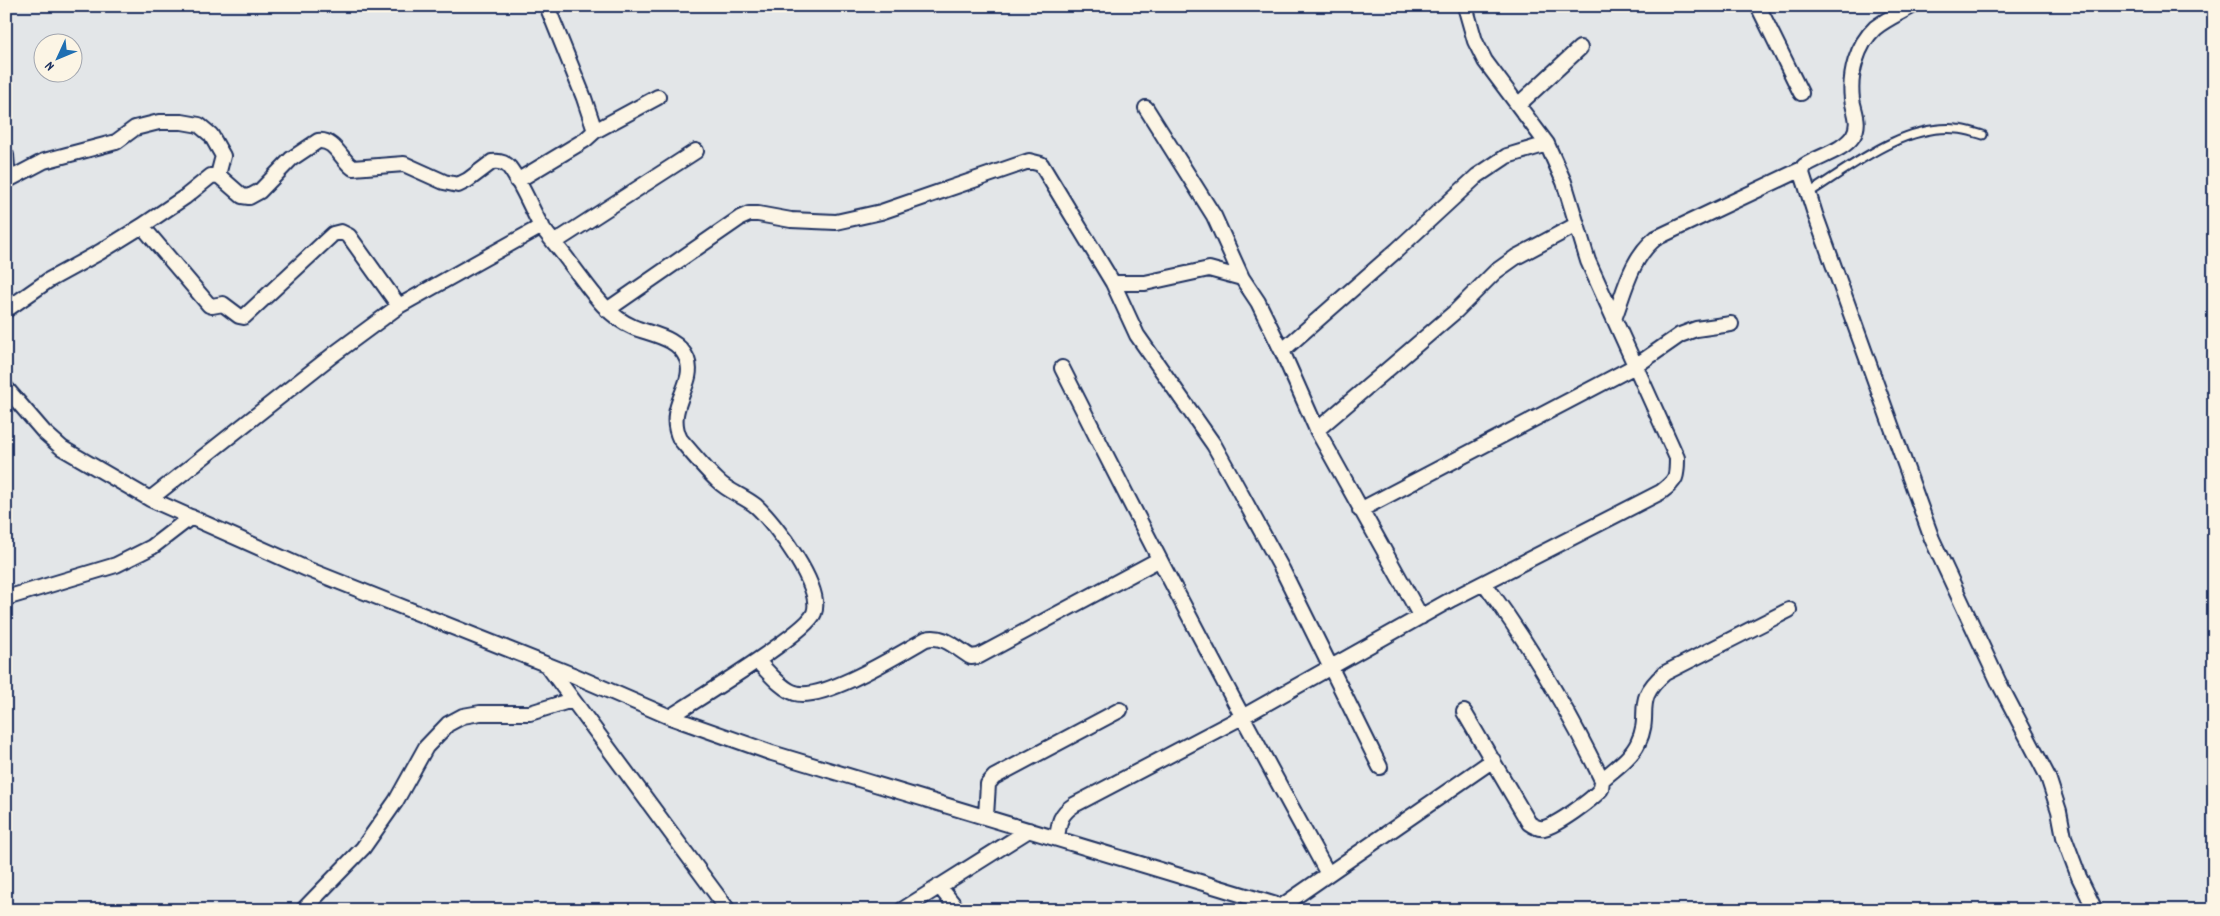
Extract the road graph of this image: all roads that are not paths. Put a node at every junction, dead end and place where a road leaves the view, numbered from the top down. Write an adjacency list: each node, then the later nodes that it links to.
1 (547, 6): 10 (street)
2 (1465, 6): 8 (street)
3 (1758, 6): 6 (street)
4 (1912, 6): 15 (street)
5 (1580, 48): 8 (street)
6 (1802, 93)
7 (658, 97): 10 (street)
8 (1518, 105): 12 (street)
9 (1146, 108): 24 (street)
10 (595, 131): 18 (street)
11 (1984, 135): 19 (lane)
12 (1546, 144): 20 (street); 31 (street)
13 (696, 151): 23 (street)
14 (6, 155): 17 (street)
15 (1802, 169): 19 (street); 29 (street)
16 (218, 175): 17 (street); 18 (street); 21 (street)
17 (7, 180)
18 (517, 181): 22 (street)
19 (1809, 193): 65 (street)
20 (1576, 224): 29 (street); 35 (street)
21 (142, 226): 26 (street); 27 (street)
22 (542, 226): 23 (street); 26 (street)
23 (554, 242): 28 (street)
24 (1242, 278): 25 (street); 31 (street)
25 (1113, 283): 28 (street); 46 (street)
26 (399, 306): 36 (street)
27 (6, 310)
28 (607, 310): 44 (street)
29 (1614, 319): 32 (street)
30 (1731, 324): 32 (street)
31 (1282, 351): 35 (street)
32 (1637, 365): 37 (street); 40 (street)
33 (1062, 368): 39 (street)
34 (6, 388): 36 (street)
35 (1317, 430): 37 (street)
36 (150, 499): 38 (street)
37 (1360, 510): 43 (street)
38 (191, 517): 41 (street); 45 (street)
39 (1158, 560): 44 (street); 51 (street)
40 (1486, 584): 43 (street); 54 (street)
41 (6, 598)
42 (1790, 610): 54 (street)
43 (1421, 617): 46 (street)
44 (757, 660): 50 (street)
45 (547, 664): 47 (street); 50 (street)
46 (1329, 668): 51 (street); 53 (street)
47 (572, 700): 61 (street); 62 (street)
48 (1120, 710): 55 (street)
49 (1464, 712): 52 (street)
50 (670, 717): 55 (street)
51 (1242, 717): 57 (street); 58 (street)
52 (1493, 760): 54 (street); 58 (street)
53 (1380, 767)
54 (1602, 780)
55 (986, 816): 56 (street)
56 (1030, 830): 57 (street); 59 (street)
57 (1057, 838): 60 (street)
58 (1328, 874): 60 (street)
59 (939, 886): 63 (street); 64 (street)
60 (1287, 908)
61 (302, 910)
62 (728, 910)
63 (902, 910)
64 (958, 910)
65 (2095, 910)

